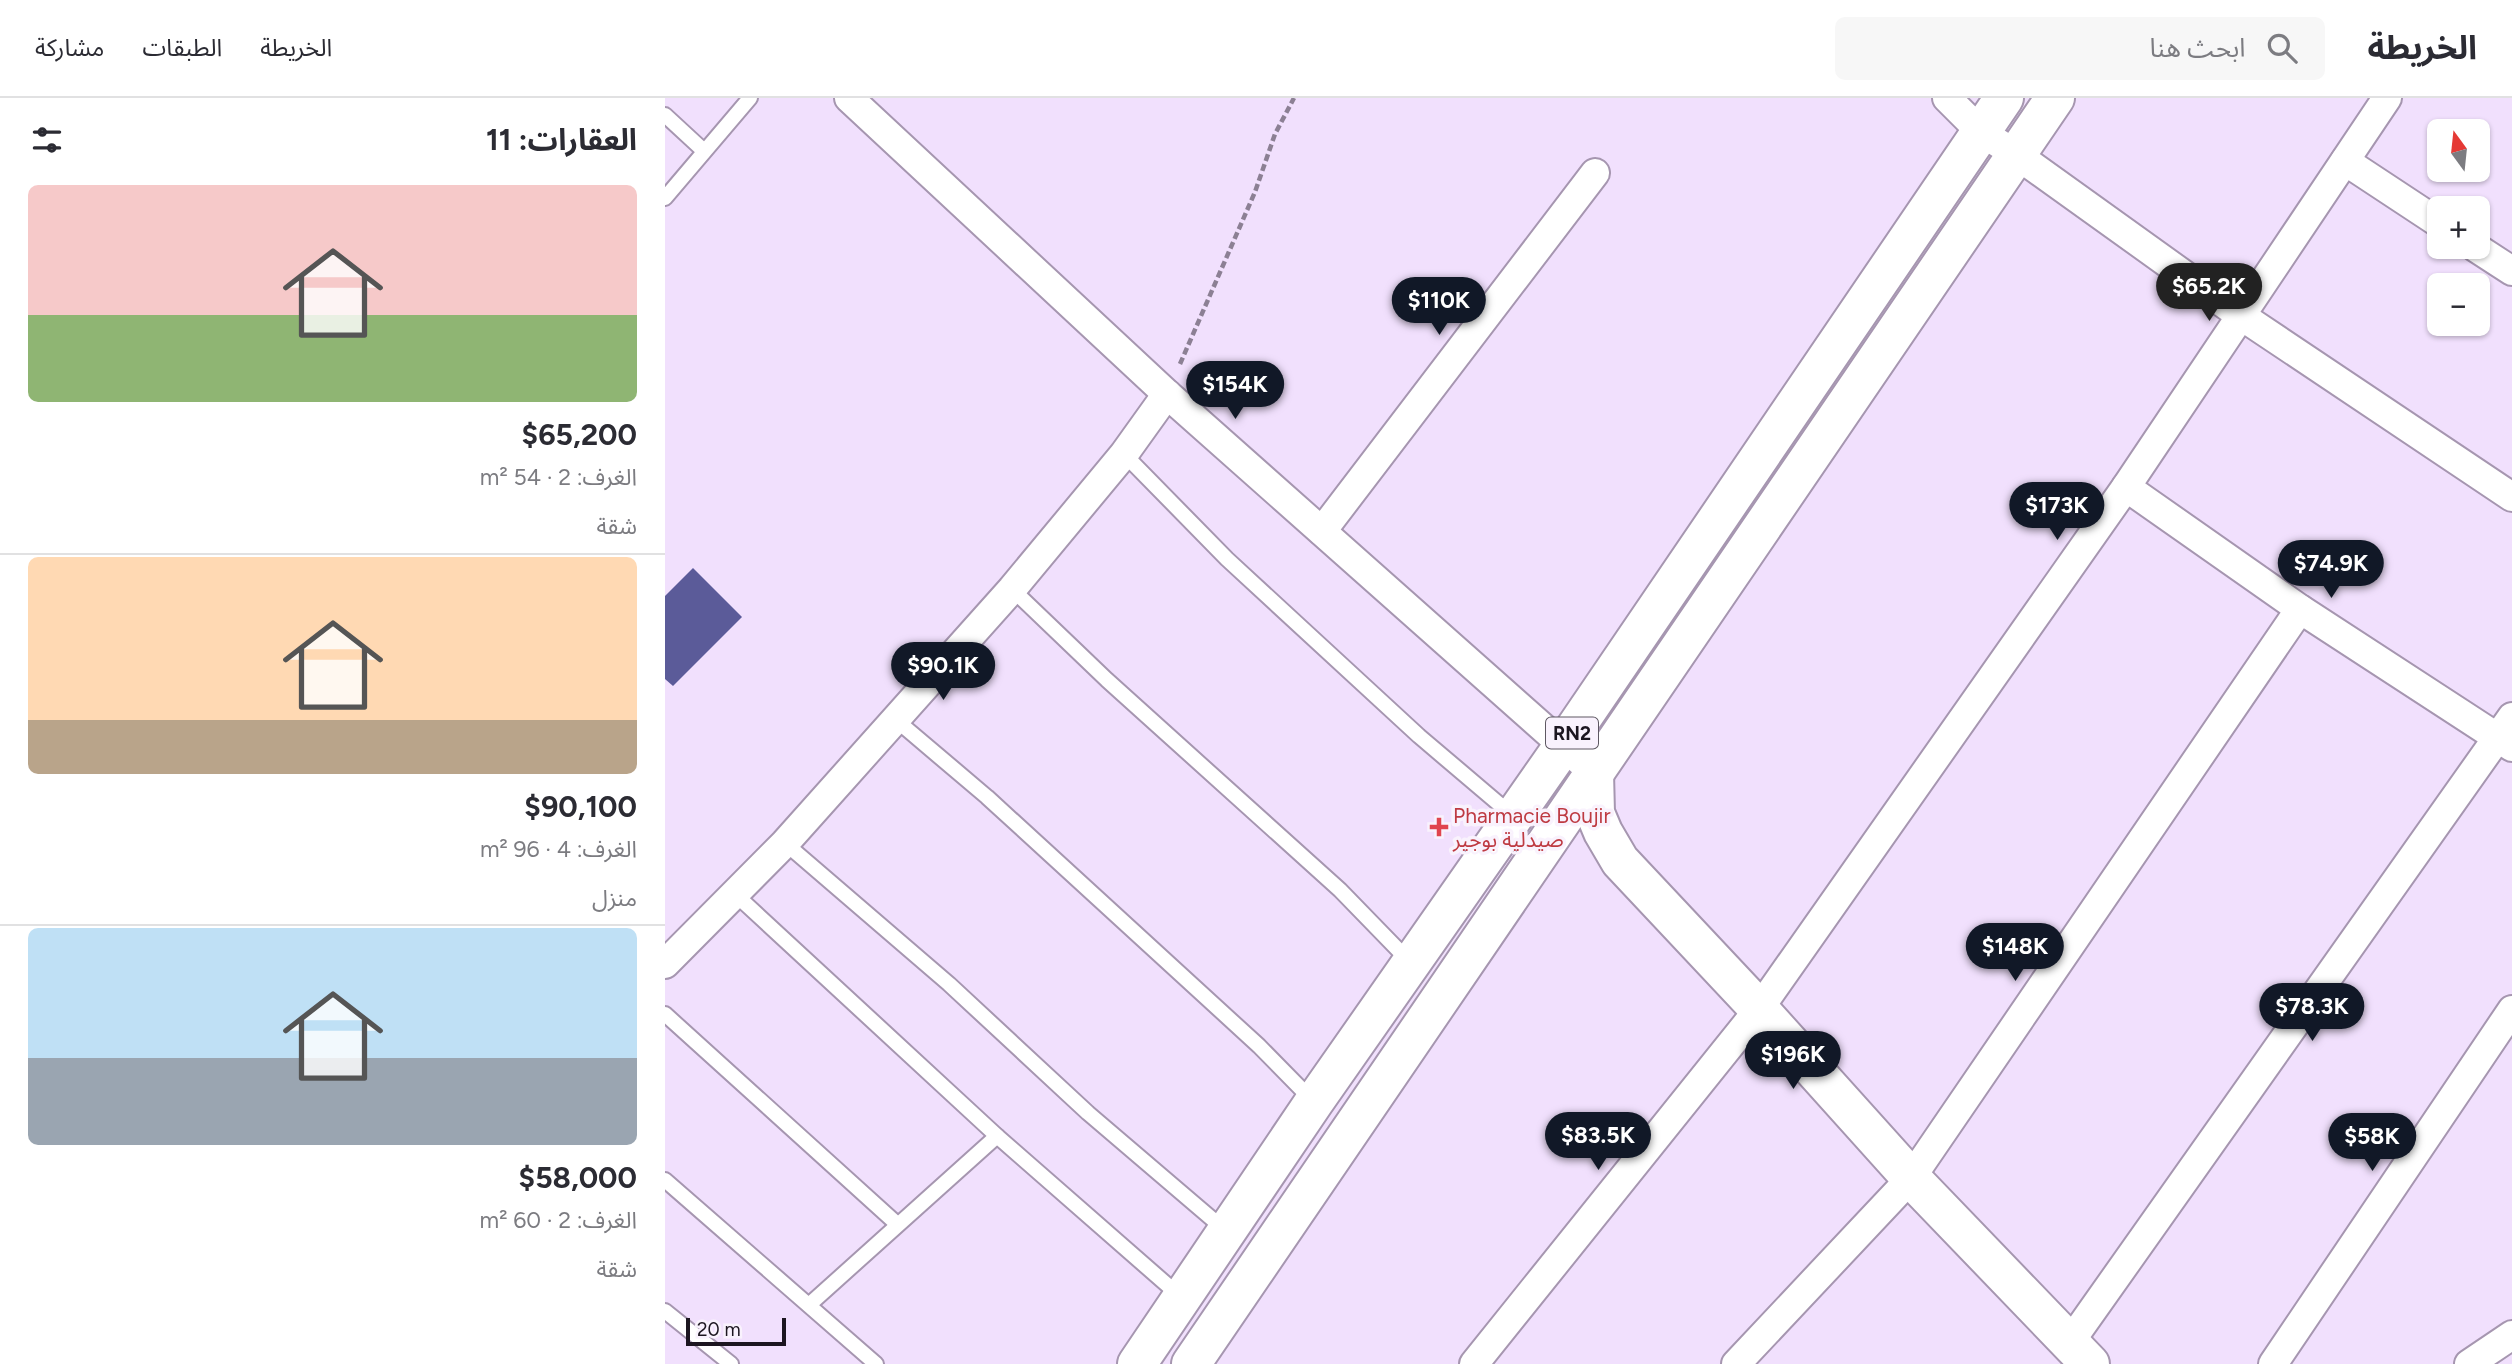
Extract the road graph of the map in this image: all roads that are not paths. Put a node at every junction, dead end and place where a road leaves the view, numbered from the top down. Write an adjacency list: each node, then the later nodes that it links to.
1 (750, 98): 9 (lane)
2 (849, 98): 18 (street)
3 (1947, 98): 8 (street)
4 (2004, 98): 8 (main road, RN2)
5 (2055, 98): 10 (main road, RN2)
6 (2387, 98): 11 (street)
7 (665, 115): 9 (lane)
8 (1981, 132): 10 (street); 27 (main road, RN2)
9 (704, 151): 13 (lane)
10 (2017, 155): 17 (street); 28 (main road, RN2)
11 (2346, 161): 14 (street); 17 (street)
12 (1595, 173): 22 (street)
13 (665, 198)
14 (2427, 215)
15 (2490, 257): 16 (street)
16 (2512, 271)
17 (2240, 315): 20 (street); 21 (street)
18 (1167, 394): 19 (street); 22 (street)
19 (1124, 454): 23 (street); 29 (lane)
20 (2126, 487): 24 (street); 34 (street)
21 (2512, 497)
22 (1322, 531): 27 (street)
23 (1012, 589): 25 (street); 33 (lane)
24 (2300, 609): 26 (street); 39 (street)
25 (895, 719): 30 (street); 37 (lane)
26 (2507, 734): 47 (street)
27 (1563, 746): 28 (street); 29 (main road, RN2)
28 (1594, 773): 34 (main road); 52 (main road, RN2)
29 (1513, 816): 33 (main road, RN2)
30 (785, 843): 31 (street); 42 (lane)
31 (736, 894): 32 (street); 38 (lane)
32 (665, 964)
33 (1411, 964): 37 (main road, RN2)
34 (1759, 1009): 39 (main road); 53 (street)
35 (2512, 1010): 54 (street)
36 (665, 1014): 41 (lane)
37 (1314, 1102): 42 (main road, RN2)
38 (997, 1136): 41 (lane); 43 (lane)
39 (1911, 1178): 47 (main road); 48 (street)
40 (665, 1180): 44 (lane)
41 (897, 1224): 44 (lane)
42 (1226, 1231): 43 (main road, RN2)
43 (1182, 1298): 51 (main road, RN2)
44 (810, 1304): 50 (lane)
45 (665, 1311): 49 (lane)
46 (2512, 1335): 55 (street)
47 (2080, 1353)
48 (1750, 1359)
49 (731, 1364)
50 (876, 1364)
51 (1137, 1364)
52 (1192, 1364)
53 (1473, 1364)
54 (2273, 1364)
55 (2469, 1364)

